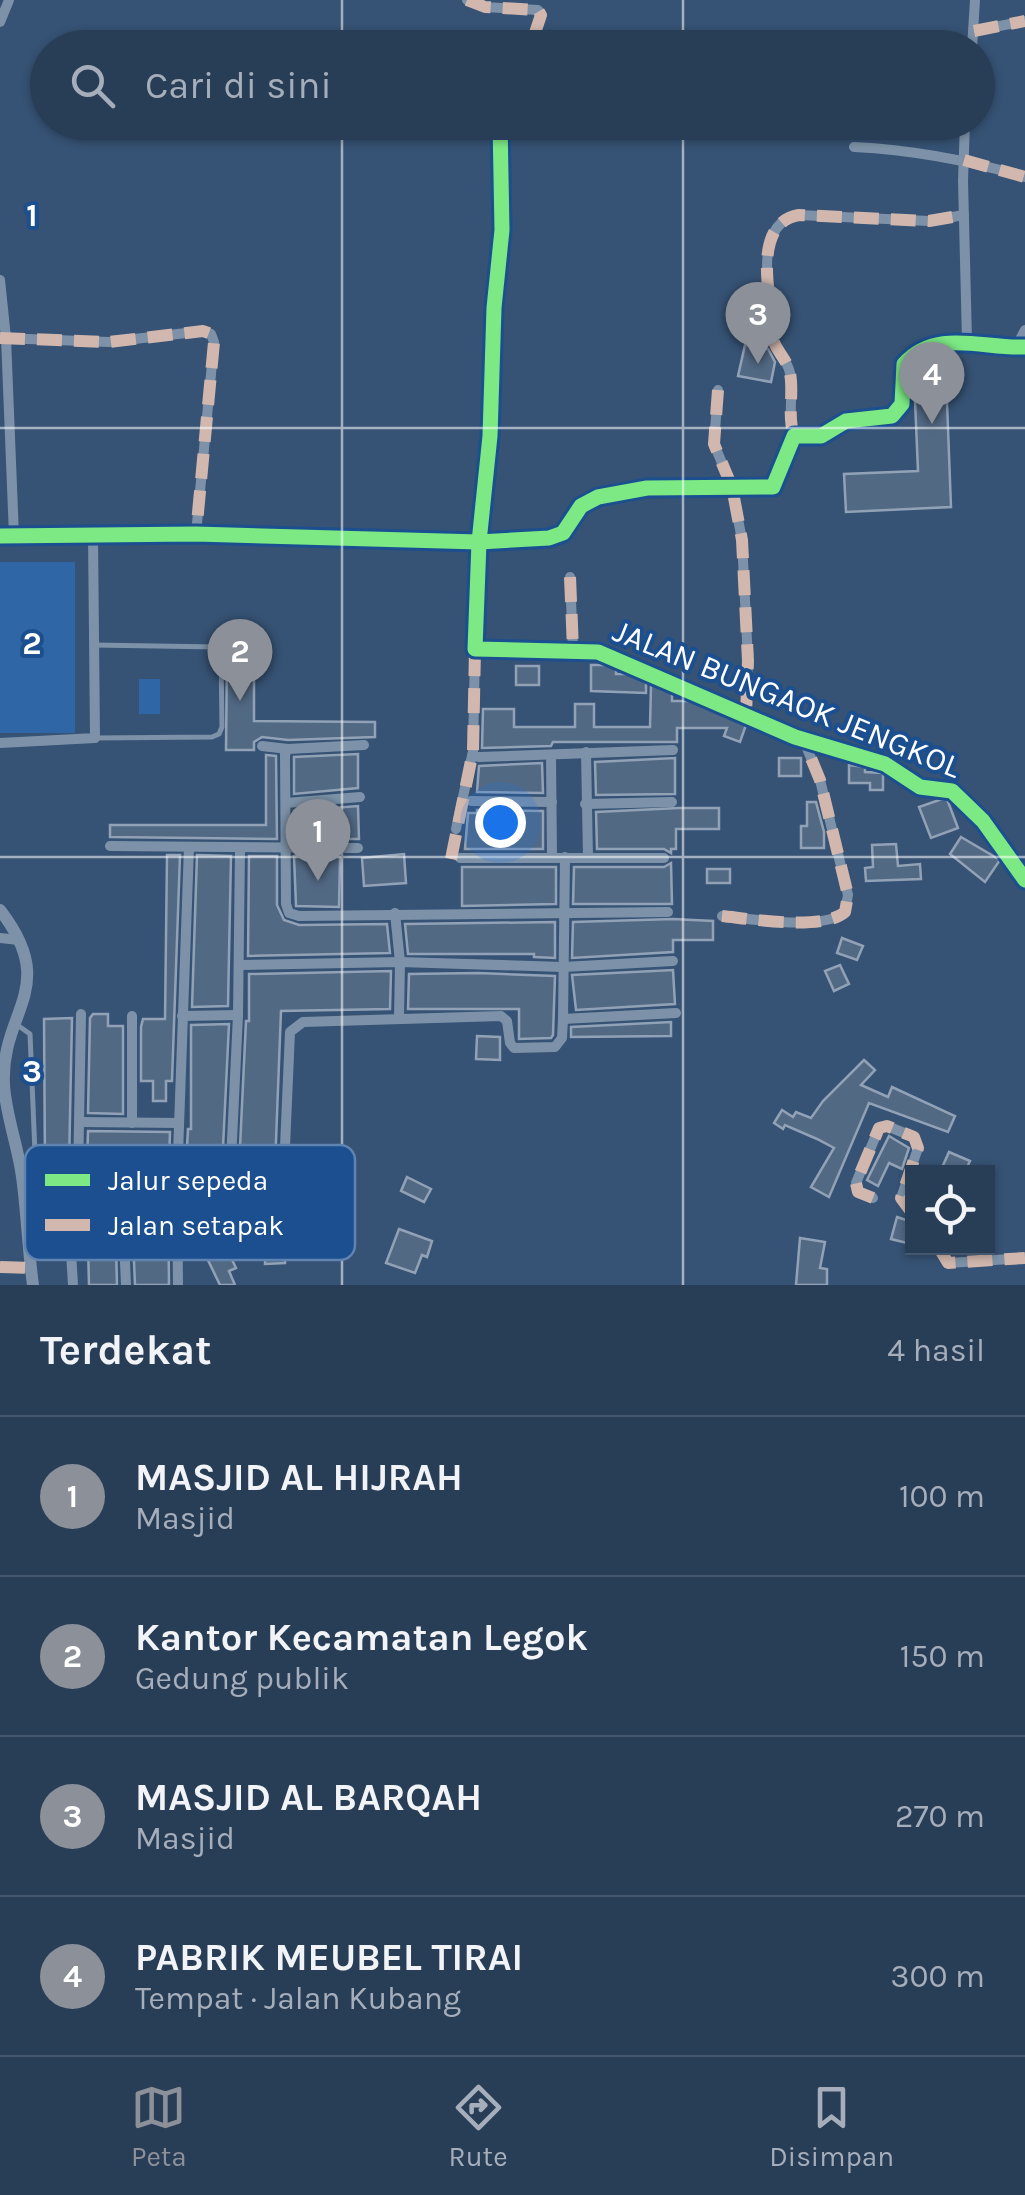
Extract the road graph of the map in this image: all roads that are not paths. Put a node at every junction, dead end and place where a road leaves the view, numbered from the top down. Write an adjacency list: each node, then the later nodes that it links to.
1 (10, 0): 5 (street)
2 (467, 0): 6 (street)
3 (974, 0): 7 (street)
4 (1025, 21): 8 (street)
5 (0, 22)
6 (536, 30)
7 (974, 30)
8 (979, 30)
9 (500, 140): 27 (street)
10 (965, 140): 12 (street)
11 (854, 147): 12 (street)
12 (964, 160): 13 (street); 14 (street)
13 (1025, 177)
14 (964, 215): 18 (street); 21 (street)
15 (0, 280): 17 (street)
16 (1025, 330): 19 (street)
17 (3, 338): 23 (street); 26 (street)
18 (967, 340): 19 (street); 21 (street)
19 (1021, 347)
20 (718, 390): 22 (street)
21 (794, 436): 22 (street)
22 (732, 487): 27 (street); 32 (street)
23 (196, 534): 24 (street); 27 (street)
24 (94, 535): 26 (street); 29 (street)
25 (0, 536): 26 (street)
26 (14, 536)
27 (479, 542): 30 (street)
28 (570, 576): 31 (street)
29 (94, 645): 33 (street); 33 (lane)
30 (475, 649): 31 (street, JALAN BUNGAOK JENGKOL); 49 (street)
31 (572, 649): 32 (street, JALAN BUNGAOK JENGKOL)
32 (746, 714): 34 (street, JALAN BUNGAOK JENGKOL)
33 (95, 738): 35 (street)
34 (804, 741): 60 (street, JALAN BUNGAOK JENGKOL); 65 (street)
35 (0, 744)
36 (364, 745): 38 (street)
37 (262, 746): 38 (street)
38 (288, 749): 47 (street)
39 (673, 750): 40 (street)
40 (586, 752): 41 (street); 48 (street)
41 (552, 756): 42 (street); 45 (street)
42 (479, 758)
43 (360, 797): 47 (street)
44 (471, 801): 45 (street)
45 (552, 802): 55 (street)
46 (672, 802): 48 (street)
47 (286, 803): 54 (street)
48 (585, 804): 57 (street)
49 (456, 829)
50 (110, 846): 51 (street)
51 (189, 847): 52 (street); 76 (street)
52 (240, 848): 54 (street); 70 (street)
53 (358, 848): 54 (street)
54 (286, 850): 64 (street)
55 (552, 857): 56 (street); 58 (street)
56 (565, 857): 57 (street); 63 (street)
57 (588, 857): 59 (street)
58 (460, 858)
59 (664, 858)
60 (1025, 880)
61 (0, 910): 67 (street)
62 (668, 912): 63 (street)
63 (562, 913): 64 (street); 71 (street)
64 (395, 914): 69 (street)
65 (722, 916)
66 (0, 938): 67 (street)
67 (19, 940): 79 (street)
68 (673, 961): 71 (street)
69 (400, 962): 70 (street); 71 (street); 77 (street)
70 (238, 965): 74 (street)
71 (563, 967): 78 (street)
72 (676, 1013): 78 (street)
73 (81, 1014): 80 (street)
74 (238, 1015): 76 (street); 86 (street)
75 (132, 1016): 81 (street)
76 (182, 1016): 82 (street)
77 (399, 1019): 78 (street); 87 (street)
78 (563, 1019)
79 (16, 1024): 83 (lane); 88 (street)
80 (80, 1122): 81 (street); 84 (street)
81 (132, 1122): 82 (street)
82 (179, 1124): 85 (street)
83 (29, 1145)
84 (79, 1145)
85 (178, 1145)
86 (232, 1145)
87 (283, 1145)
88 (25, 1161)
89 (912, 1165): 90 (street)
90 (873, 1198)
91 (943, 1255): 92 (street)
92 (1025, 1258)
93 (30, 1260): 98 (street)
94 (71, 1260): 100 (street)
95 (125, 1260): 101 (street)
96 (178, 1260): 102 (street)
97 (0, 1266): 98 (street)
98 (30, 1268): 99 (street)
99 (33, 1285)
100 (73, 1285)
101 (126, 1285)
102 (178, 1285)

